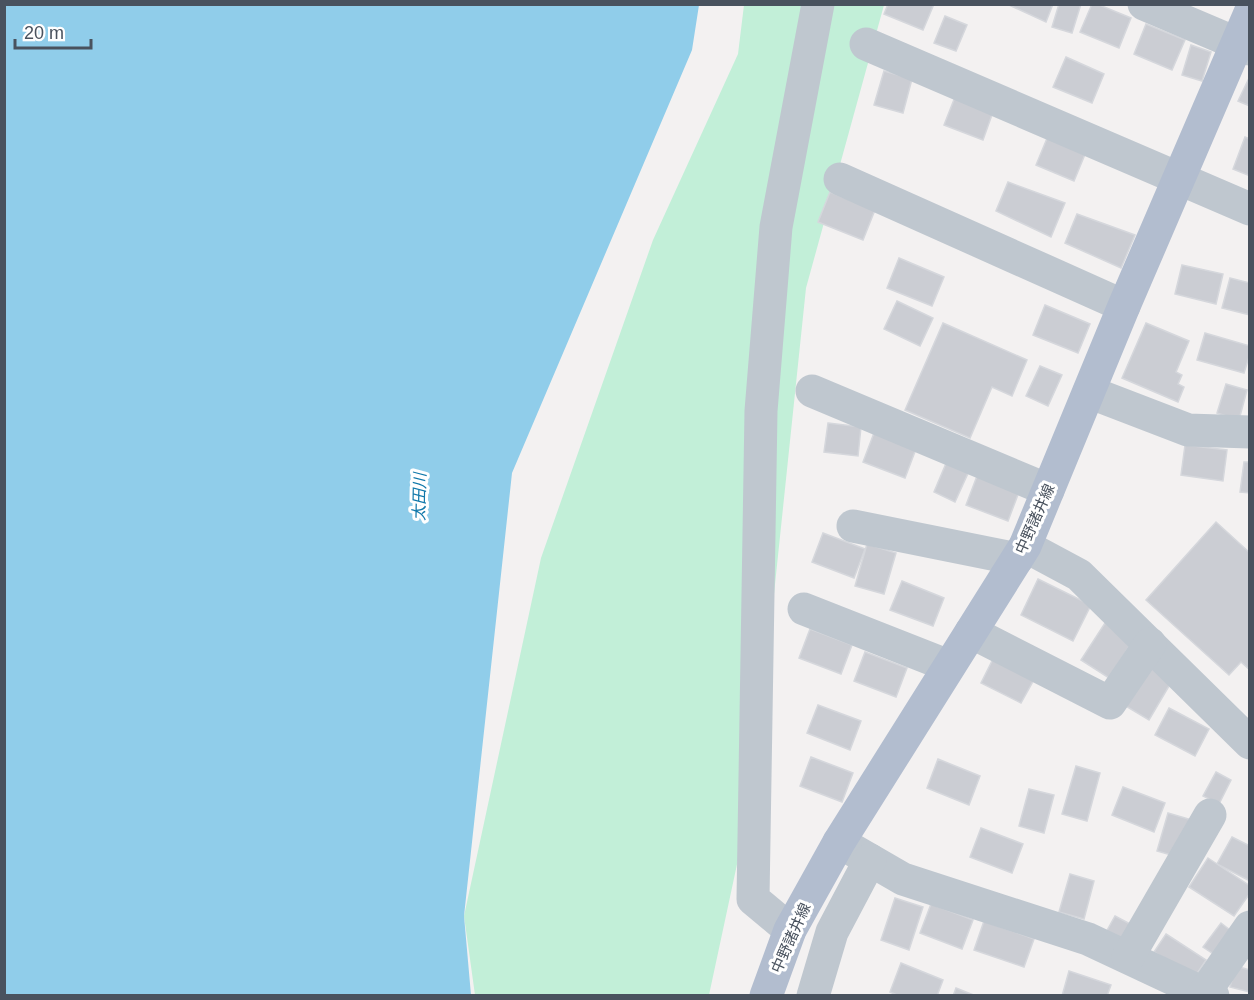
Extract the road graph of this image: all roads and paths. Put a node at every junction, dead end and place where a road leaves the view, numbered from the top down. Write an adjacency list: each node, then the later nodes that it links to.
1 (818, 4): 25 (street)
2 (1144, 4): 5 (street)
3 (1250, 13): 5 (main road, 中野諸井線)
4 (866, 44): 7 (street)
5 (1243, 45): 7 (main road, 中野諸井線)
6 (840, 179): 9 (street)
7 (1179, 180): 8 (street); 9 (main road, 中野諸井線)
8 (1250, 209)
9 (1124, 306): 11 (main road, 中野諸井線)
10 (812, 391): 13 (street)
11 (1089, 392): 12 (street); 13 (main road, 中野諸井線)
12 (1250, 432)
13 (1048, 490): 15 (main road, 中野諸井線)
14 (853, 526): 15 (street)
15 (1021, 552): 17 (main road, 中野諸井線); 18 (street)
16 (804, 609): 19 (street)
17 (970, 632): 18 (street); 19 (main road, 中野諸井線)
18 (1149, 644): 20 (street)
19 (949, 666): 22 (main road, 中野諸井線)
20 (1250, 743)
21 (1210, 815): 26 (street)
22 (839, 842): 23 (street); 25 (main road, 中野諸井線)
23 (870, 860): 26 (street); 29 (street)
24 (1250, 927): 27 (street)
25 (790, 930): 28 (main road, 中野諸井線)
26 (1128, 957): 27 (street)
27 (1206, 995)
28 (766, 996)
29 (813, 996)

